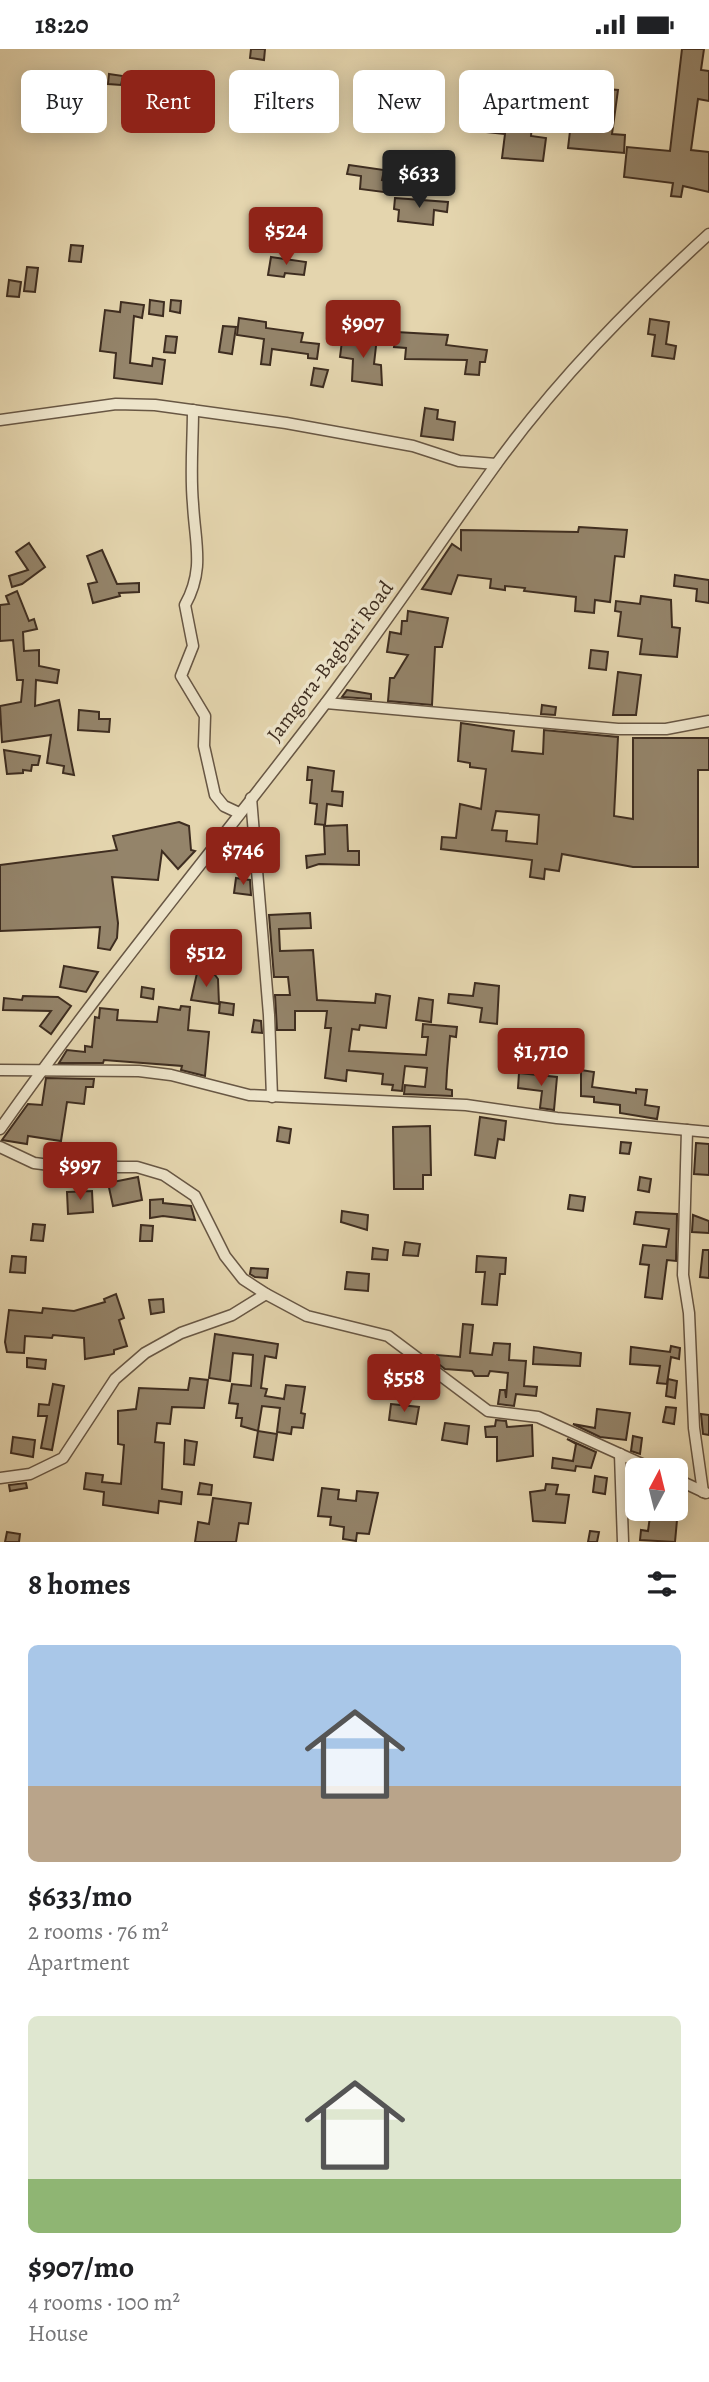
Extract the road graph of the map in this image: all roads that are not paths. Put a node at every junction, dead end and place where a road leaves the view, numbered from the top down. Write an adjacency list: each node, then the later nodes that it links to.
1 (709, 234): 4 (street, Jamgora-Bagbari Road)
2 (193, 410): 3 (street); 4 (street); 8 (street)
3 (0, 420)
4 (496, 464): 5 (street, Jamgora-Bagbari Road)
5 (326, 703): 6 (street); 7 (street, Jamgora-Bagbari Road)
6 (709, 721)
7 (251, 798): 8 (street, Jamgora-Bagbari Road); 11 (street)
8 (239, 813): 9 (street, Jamgora-Bagbari Road)
9 (42, 1069): 10 (street); 11 (street); 12 (street, Jamgora-Bagbari Road)
10 (0, 1070)
11 (272, 1097): 13 (street)
12 (0, 1129)
13 (687, 1130): 14 (street); 21 (street)
14 (709, 1132)
15 (0, 1147): 16 (street)
16 (266, 1294): 17 (street); 19 (street)
17 (620, 1454): 18 (street); 22 (street)
18 (629, 1458)
19 (0, 1478)
20 (688, 1485): 21 (street)
21 (706, 1493)
22 (623, 1542)

